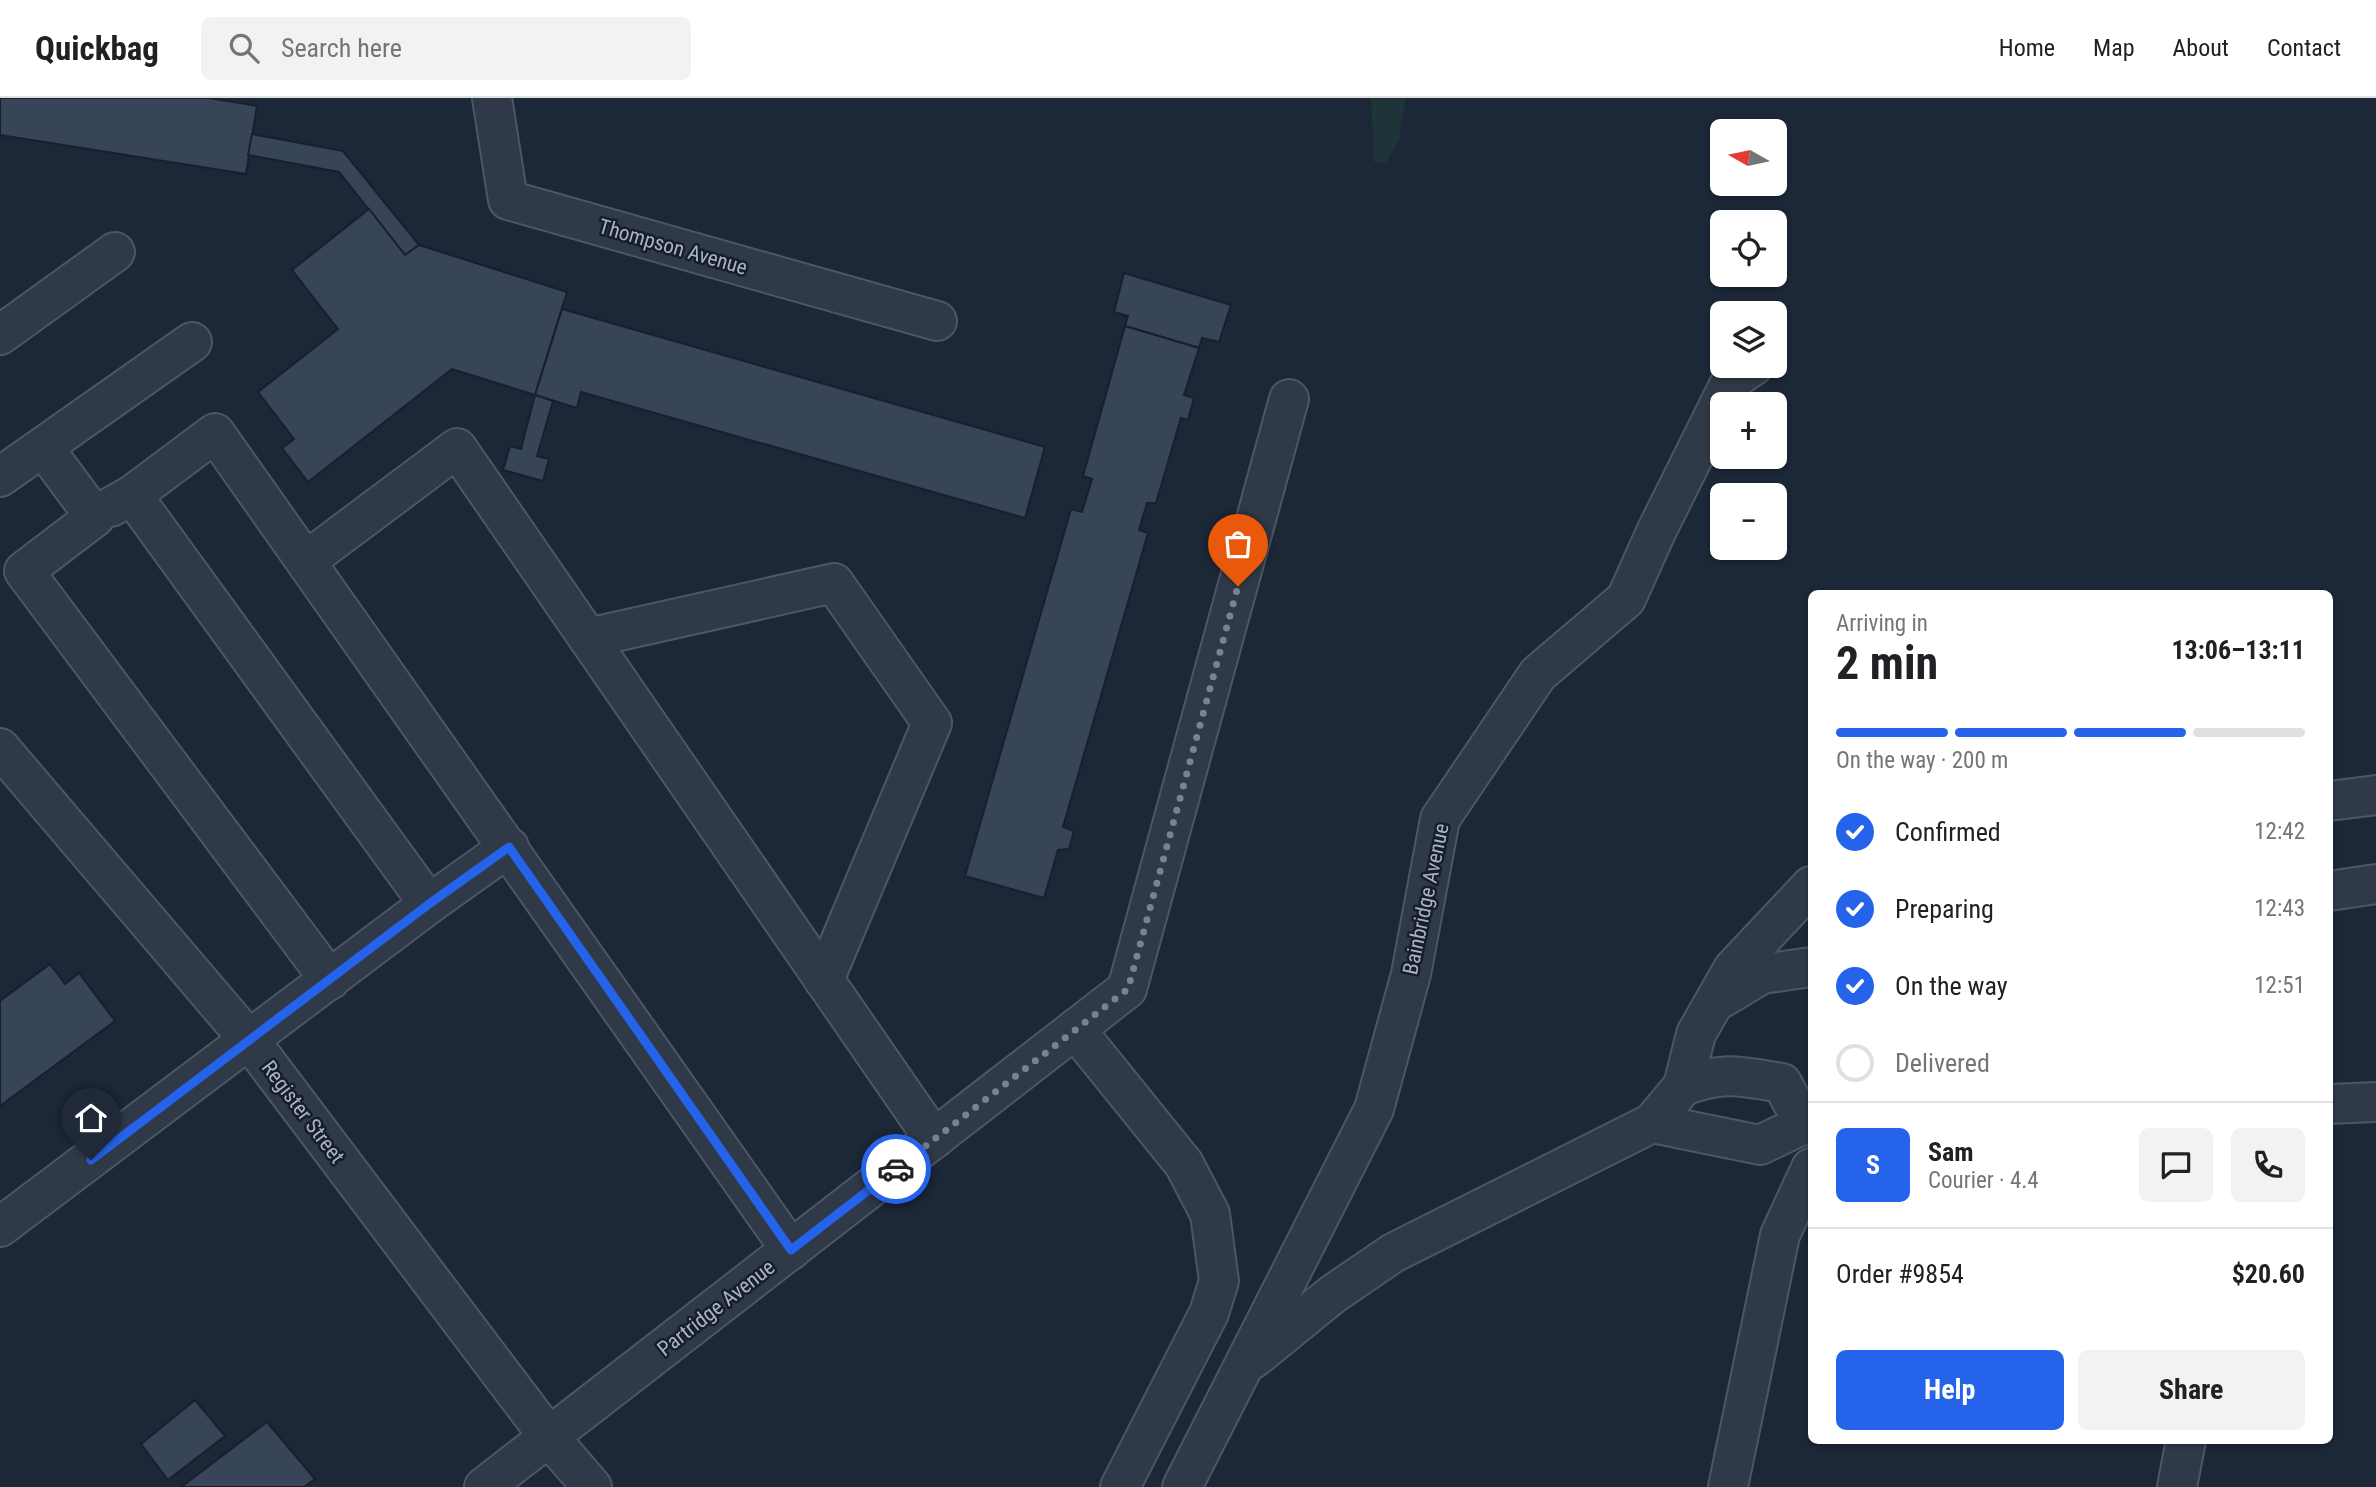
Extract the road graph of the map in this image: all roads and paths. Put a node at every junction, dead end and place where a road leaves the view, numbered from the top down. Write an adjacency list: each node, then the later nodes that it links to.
1 (492, 98): 3 (street, Thompson Avenue)
2 (115, 252): 4 (street)
3 (937, 321)
4 (0, 335)
5 (192, 342): 8 (street)
6 (1735, 378): 37 (street, Bainbridge Avenue)
7 (1289, 398): 26 (street, Partridge Avenue)
8 (43, 447): 9 (street); 11 (street)
9 (0, 477)
10 (132, 495): 11 (street); 12 (street); 21 (street)
11 (95, 517): 23 (street)
12 (306, 561): 13 (street); 17 (street)
13 (588, 638): 24 (street); 24 (street)
14 (0, 748): 27 (street, Register Street)
15 (2376, 795): 16 (street)
16 (2333, 800)
17 (509, 847): 21 (street); 36 (street)
18 (2376, 884): 20 (street)
19 (1808, 889): 25 (street)
20 (2333, 890)
21 (429, 904): 23 (street)
22 (1808, 967): 25 (street)
23 (330, 980): 27 (street)
24 (824, 980): 33 (street)
25 (1712, 1005): 28 (street)
26 (1075, 1029): 33 (street, Partridge Avenue); 42 (street)
27 (250, 1041): 35 (street); 38 (street, Register Street)
28 (1683, 1086): 31 (street); 32 (street)
29 (2376, 1101): 30 (street)
30 (2333, 1104)
31 (1652, 1123): 32 (street); 37 (street)
32 (1807, 1125)
33 (934, 1139): 36 (street, Partridge Avenue)
34 (1808, 1175): 44 (street)
35 (0, 1227)
36 (791, 1250): 38 (street, Partridge Avenue)
37 (1243, 1367): 43 (street, Bainbridge Avenue)
38 (550, 1437): 40 (street, Partridge Avenue); 41 (street, Register Street)
39 (2185, 1444): 45 (street)
40 (484, 1487)
41 (592, 1487)
42 (1120, 1487)
43 (1181, 1487)
44 (1728, 1487)
45 (2177, 1487)

